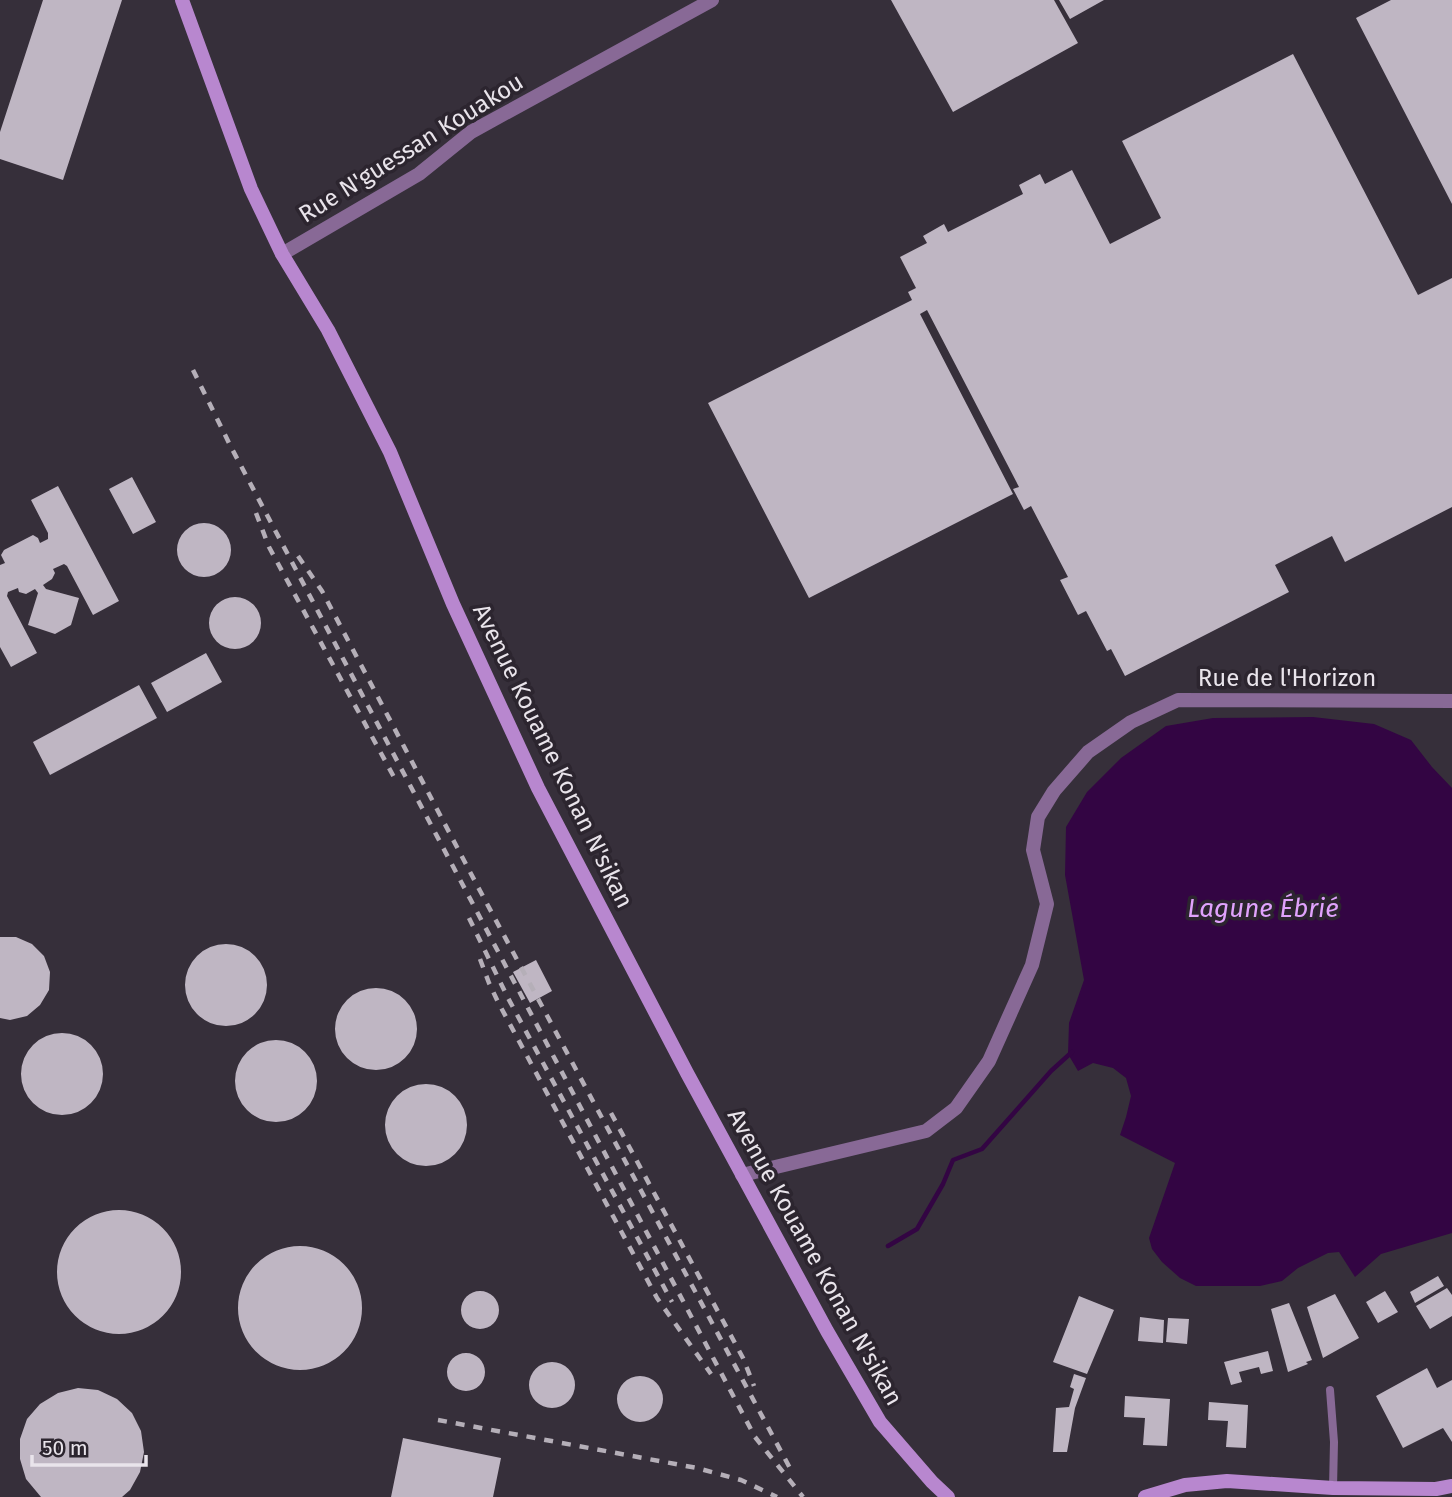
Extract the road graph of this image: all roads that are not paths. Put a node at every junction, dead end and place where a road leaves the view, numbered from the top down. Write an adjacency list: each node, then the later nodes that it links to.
1 (183, 0): 3 (street, Avenue Kouame Konan N'sikan)
2 (712, 0): 3 (street, Rue N'guessan Kouakou)
3 (282, 254): 5 (street, Avenue Kouame Konan N'sikan)
4 (1452, 701): 5 (street, Rue de l'Horizon)
5 (742, 1175): 10 (street, Avenue Kouame Konan N'sikan)
6 (1330, 1390): 8 (lane)
7 (1452, 1486): 9 (street)
8 (1333, 1488): 9 (street); 11 (street)
9 (1388, 1493)
10 (948, 1497)
11 (1145, 1497)

